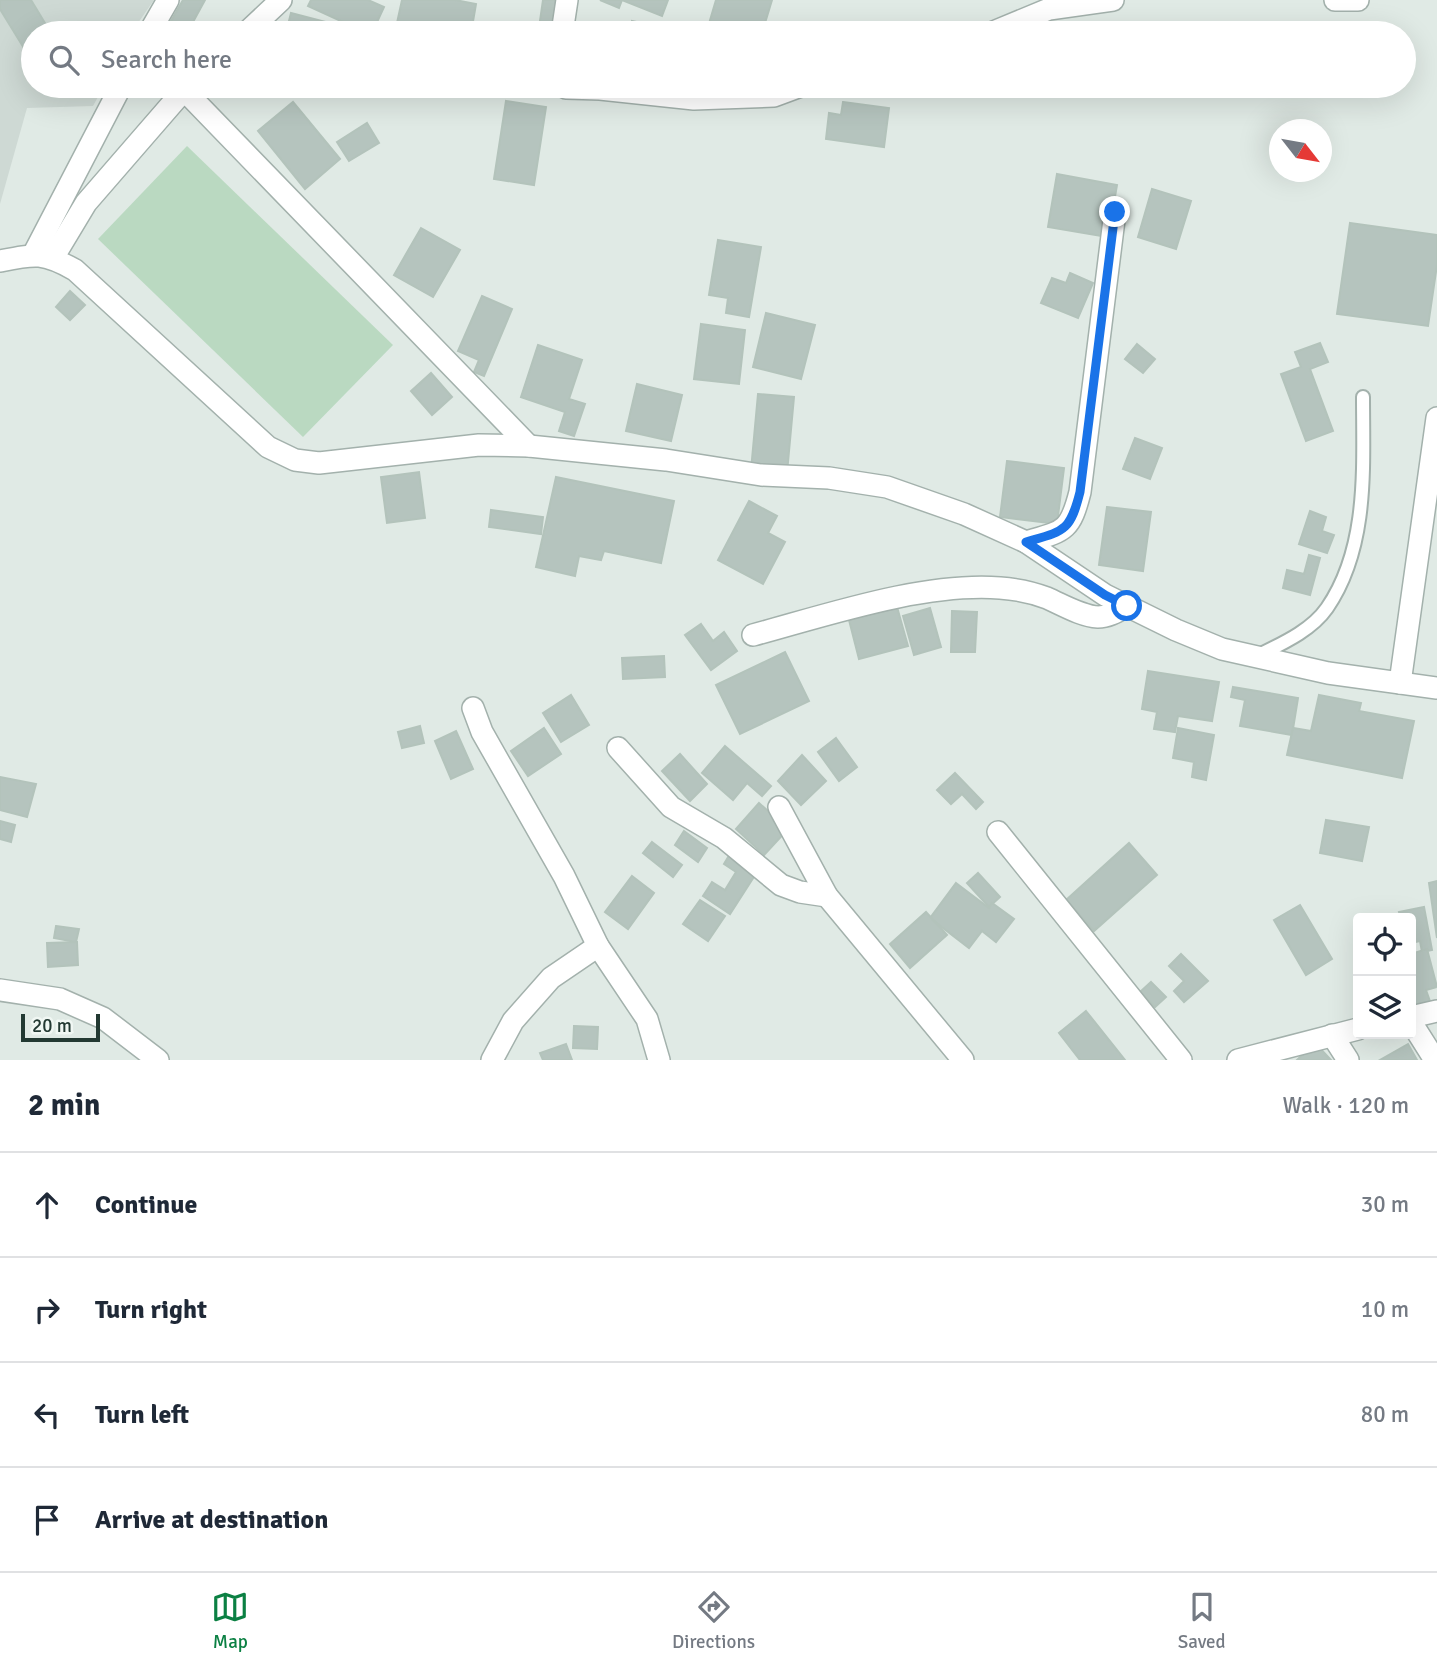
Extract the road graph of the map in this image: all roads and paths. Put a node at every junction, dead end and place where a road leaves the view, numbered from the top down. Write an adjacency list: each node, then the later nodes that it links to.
1 (168, 0): 7 (street)
2 (281, 0): 8 (street)
3 (567, 0): 9 (street)
4 (1113, 0): 10 (street)
5 (1335, 0): 6 (street)
6 (1359, 0)
7 (156, 21)
8 (259, 21)
9 (564, 21)
10 (1020, 21)
11 (115, 98): 17 (street)
12 (178, 98): 17 (street)
13 (197, 98): 21 (street)
14 (685, 98): 15 (street)
15 (721, 98)
16 (1115, 212): 22 (street)
17 (43, 256): 18 (street); 21 (street)
18 (0, 261)
19 (1363, 397): 25 (lane)
20 (1437, 418): 26 (street)
21 (529, 446): 22 (street)
22 (1026, 542): 23 (street)
23 (1127, 606): 24 (street); 25 (street)
24 (753, 635)
25 (1256, 656): 26 (street)
26 (1400, 683): 27 (street)
27 (1437, 688)
28 (472, 708): 33 (street)
29 (618, 748): 32 (street)
30 (779, 807): 32 (street)
31 (998, 832): 44 (street)
32 (827, 897): 43 (street)
33 (598, 946): 41 (street); 42 (street)
34 (0, 990): 40 (street)
35 (1437, 1011): 36 (street)
36 (1416, 1016)
37 (1353, 1030): 39 (street)
38 (1416, 1031): 47 (street)
39 (1332, 1035): 45 (street); 46 (street)
40 (158, 1060)
41 (492, 1060)
42 (659, 1060)
43 (963, 1060)
44 (1181, 1060)
45 (1238, 1060)
46 (1348, 1060)
47 (1435, 1060)

